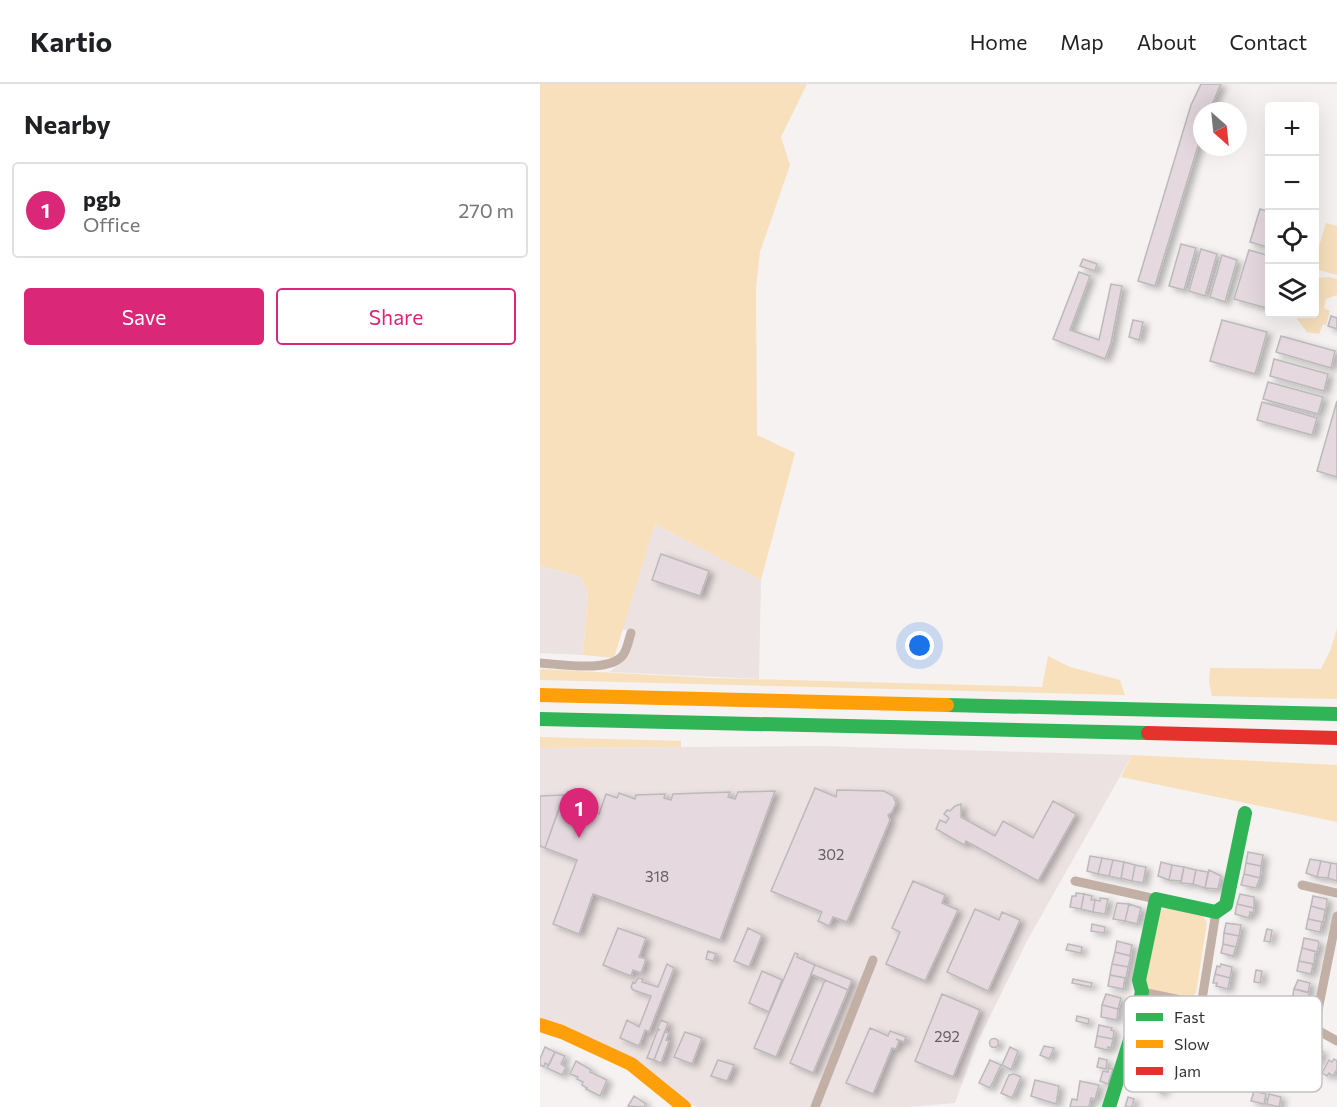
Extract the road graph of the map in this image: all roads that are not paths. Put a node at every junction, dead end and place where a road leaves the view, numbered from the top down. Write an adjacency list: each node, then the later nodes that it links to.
1 (631, 633): 2 (street)
2 (540, 663)
3 (540, 695): 4 (main road)
4 (1337, 714)
5 (540, 719): 6 (main road)
6 (1337, 738)
7 (1245, 813): 12 (main road)
8 (1075, 881): 11 (street)
9 (1302, 885): 10 (street)
10 (1337, 893)
11 (1156, 899): 12 (main road); 15 (main road)
12 (1221, 908): 18 (street)
13 (1337, 916): 19 (street)
14 (873, 960): 25 (street)
15 (1142, 992): 16 (main road); 17 (street)
16 (1141, 996)
17 (1159, 996)
18 (1203, 996)
19 (1321, 996)
20 (540, 1025): 24 (main road)
21 (1322, 1033): 22 (street)
22 (1337, 1041)
23 (1124, 1059): 26 (main road)
24 (684, 1107)
25 (815, 1107)
26 (1109, 1107)

